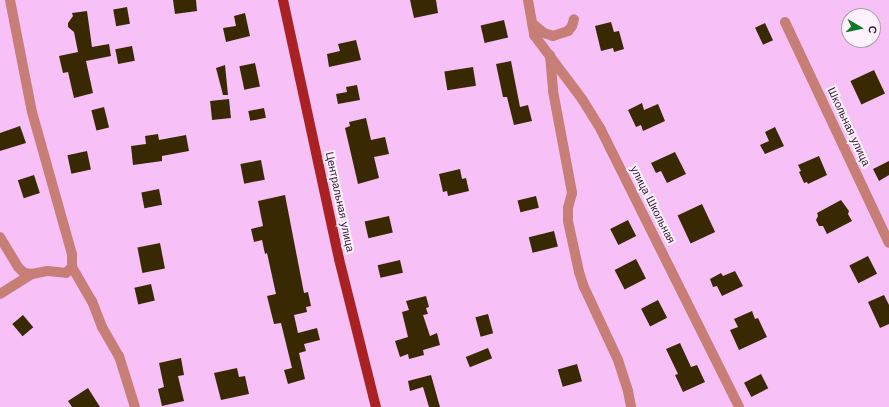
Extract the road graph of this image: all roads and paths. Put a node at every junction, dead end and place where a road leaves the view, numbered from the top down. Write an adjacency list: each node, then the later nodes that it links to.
1 (10, 0): 10 (street)
2 (283, 0): 14 (main road, Центральная улица)
3 (528, 0): 6 (street)
4 (574, 19): 6 (street)
5 (785, 22): 9 (street, Школьная улица)
6 (532, 23): 7 (street, улица Школьная)
7 (550, 55): 15 (street); 16 (street, улица Школьная)
8 (0, 237): 11 (street)
9 (889, 243)
10 (72, 268): 11 (street); 13 (street)
11 (32, 274): 12 (street)
12 (0, 294)
13 (135, 407)
14 (376, 407)
15 (631, 407)
16 (739, 407)

